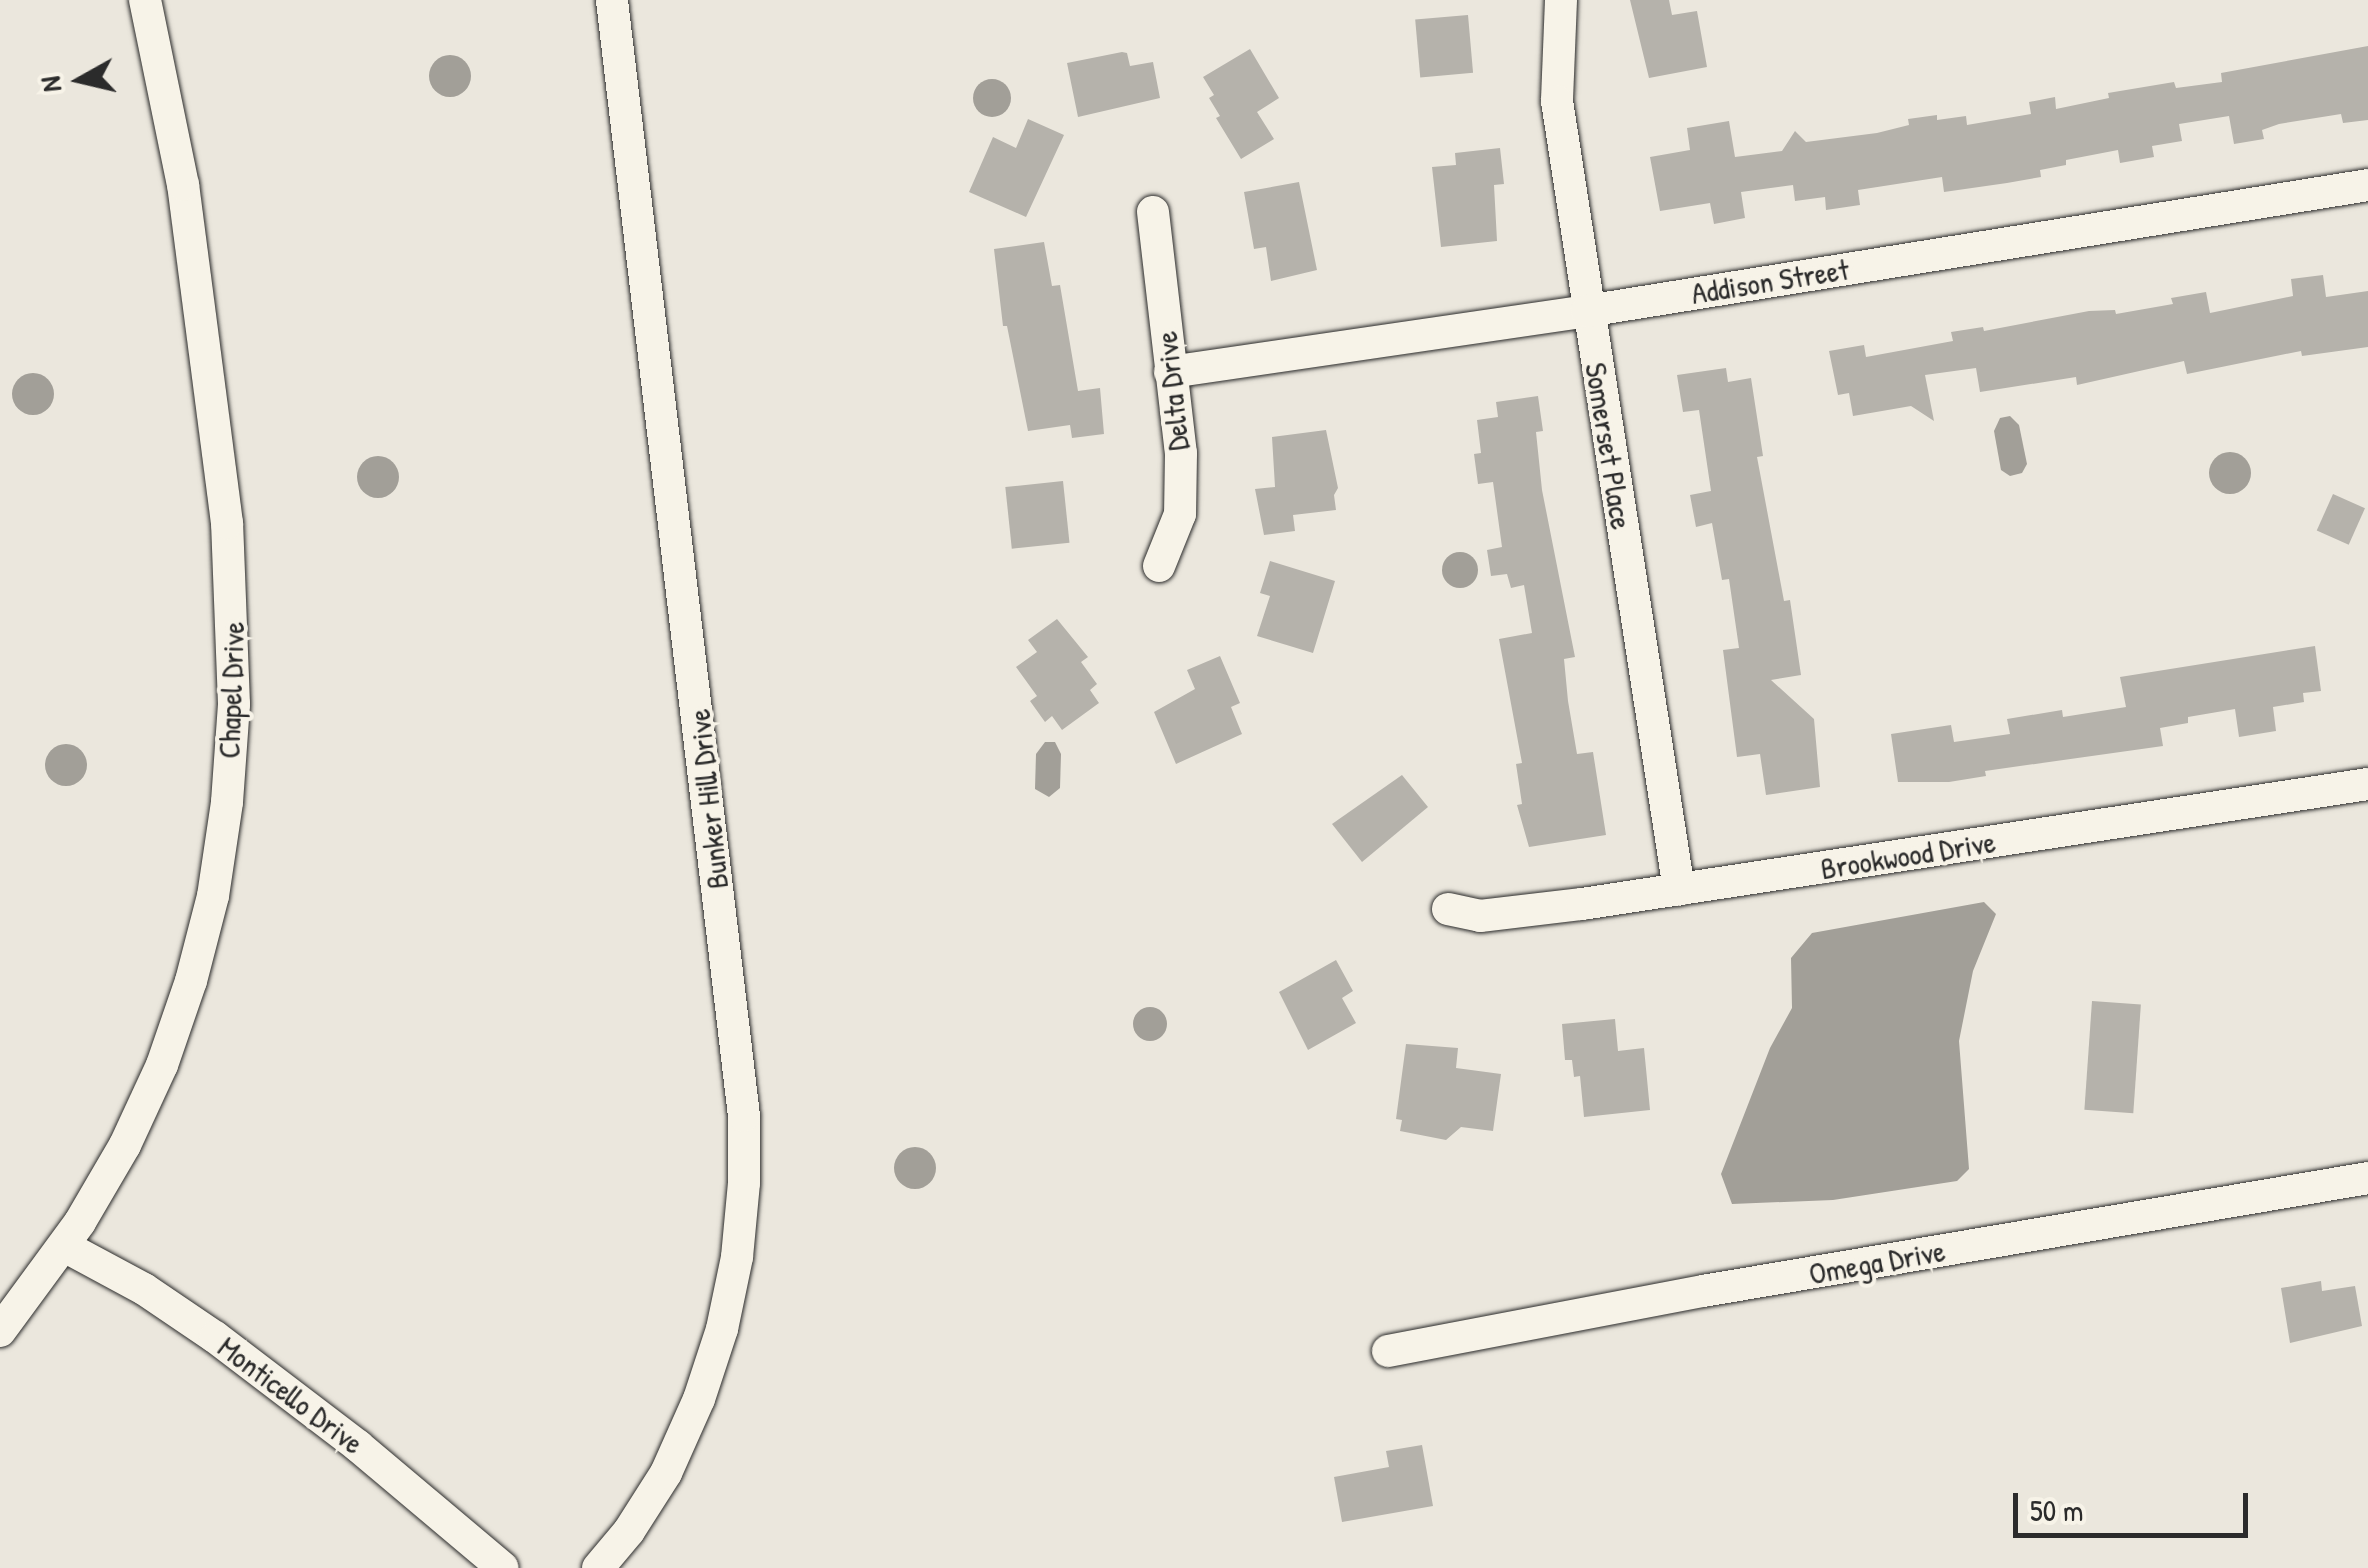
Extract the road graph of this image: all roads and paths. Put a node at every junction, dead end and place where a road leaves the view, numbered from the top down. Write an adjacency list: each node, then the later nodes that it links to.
1 (145, 0): 13 (street, Chapel Drive)
2 (612, 0): 17 (street, Bunker Hill Drive)
3 (1561, 0): 6 (street, Somerset Place)
4 (2368, 185): 6 (street, Addison Street)
5 (1153, 212): 7 (street, Delta Drive)
6 (1587, 311): 7 (street, Addison Street); 10 (street, Somerset Place)
7 (1170, 372): 8 (street, Delta Drive)
8 (1159, 566)
9 (2368, 784): 10 (street, Brookwood Drive)
10 (1679, 890): 11 (street, Brookwood Drive)
11 (1448, 909)
12 (2368, 1178): 15 (street, Omega Drive)
13 (64, 1246): 14 (street, Chapel Drive); 16 (street, Monticello Drive)
14 (0, 1331)
15 (1388, 1351)
16 (502, 1568)
17 (598, 1568)

